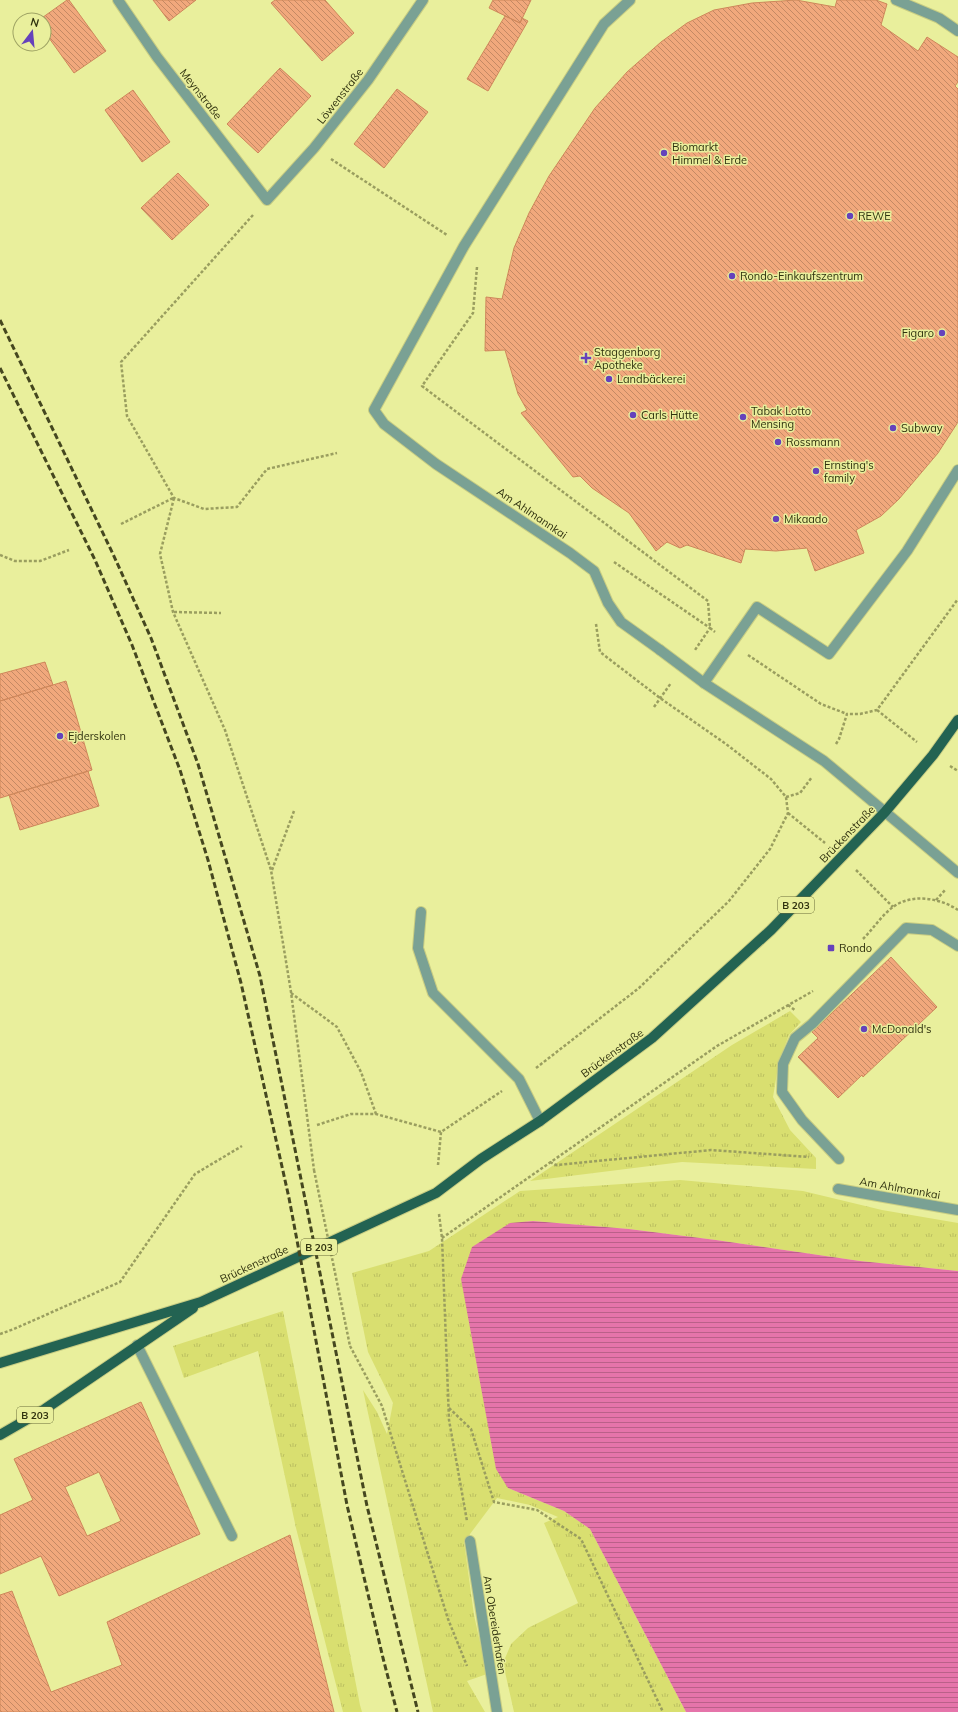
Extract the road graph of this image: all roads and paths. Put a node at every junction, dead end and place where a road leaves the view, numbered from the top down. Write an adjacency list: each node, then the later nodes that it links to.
1 (118, 0): 7 (street, Meynstraße)
2 (423, 0): 6 (street, Löwenstraße)
3 (630, 0): 8 (street)
4 (896, 0): 5 (street)
5 (958, 31)
6 (314, 148): 7 (street, Löwenstraße); 8 (path)
7 (267, 200): 11 (path)
8 (464, 246): 19 (path); 22 (street, Am Ahlmannkai)
9 (337, 453): 11 (path)
10 (958, 470): 20 (street)
11 (174, 498): 12 (path); 17 (path)
12 (121, 524)
13 (68, 550): 14 (path)
14 (0, 555)
15 (610, 559): 19 (path)
16 (958, 599): 23 (path)
17 (173, 612): 18 (path); 29 (path)
18 (221, 613)
19 (710, 628): 20 (path)
20 (731, 644): 22 (street); 23 (path)
21 (600, 652): 26 (path)
22 (704, 683): 25 (street, Am Ahlmannkai)
23 (847, 714): 25 (path)
24 (958, 720): 28 (main road, Brückenstraße / B 203)
25 (824, 761): 26 (path); 28 (street, Am Ahlmannkai)
26 (786, 798): 37 (path)
27 (294, 811): 29 (path)
28 (885, 812): 30 (street, Am Ahlmannkai); 39 (main road, Brückenstraße / B 203)
29 (271, 870): 36 (path)
30 (958, 873)
31 (958, 910): 33 (path)
32 (421, 912): 37 (street)
33 (861, 942)
34 (958, 946): 43 (street)
35 (818, 988): 44 (path)
36 (291, 992): 38 (path); 56 (path, bridge)
37 (519, 1079): 39 (street); 41 (path)
38 (376, 1114): 40 (path); 41 (path)
39 (540, 1121): 46 (main road, Brückenstraße / B 203)
40 (317, 1125)
41 (441, 1132): 46 (path)
42 (242, 1146): 49 (path)
43 (839, 1160): 44 (path)
44 (550, 1162): 52 (path)
45 (838, 1189): 47 (street, Am Ahlmannkai)
46 (436, 1193): 48 (main road, Brückenstraße / B 203)
47 (958, 1210)
48 (201, 1302): 50 (main road, Brückenstraße / B 203); 51 (main road, Brückenstraße / B 203)
49 (0, 1334)
50 (137, 1345): 53 (main road, Brückenstraße / B 203); 54 (street)
51 (0, 1363)
52 (449, 1408): 55 (path); 58 (path)
53 (0, 1435)
54 (232, 1536)
55 (470, 1541): 57 (street, Am Obereiderhafen)
56 (469, 1669)
57 (497, 1712)
58 (663, 1712)

